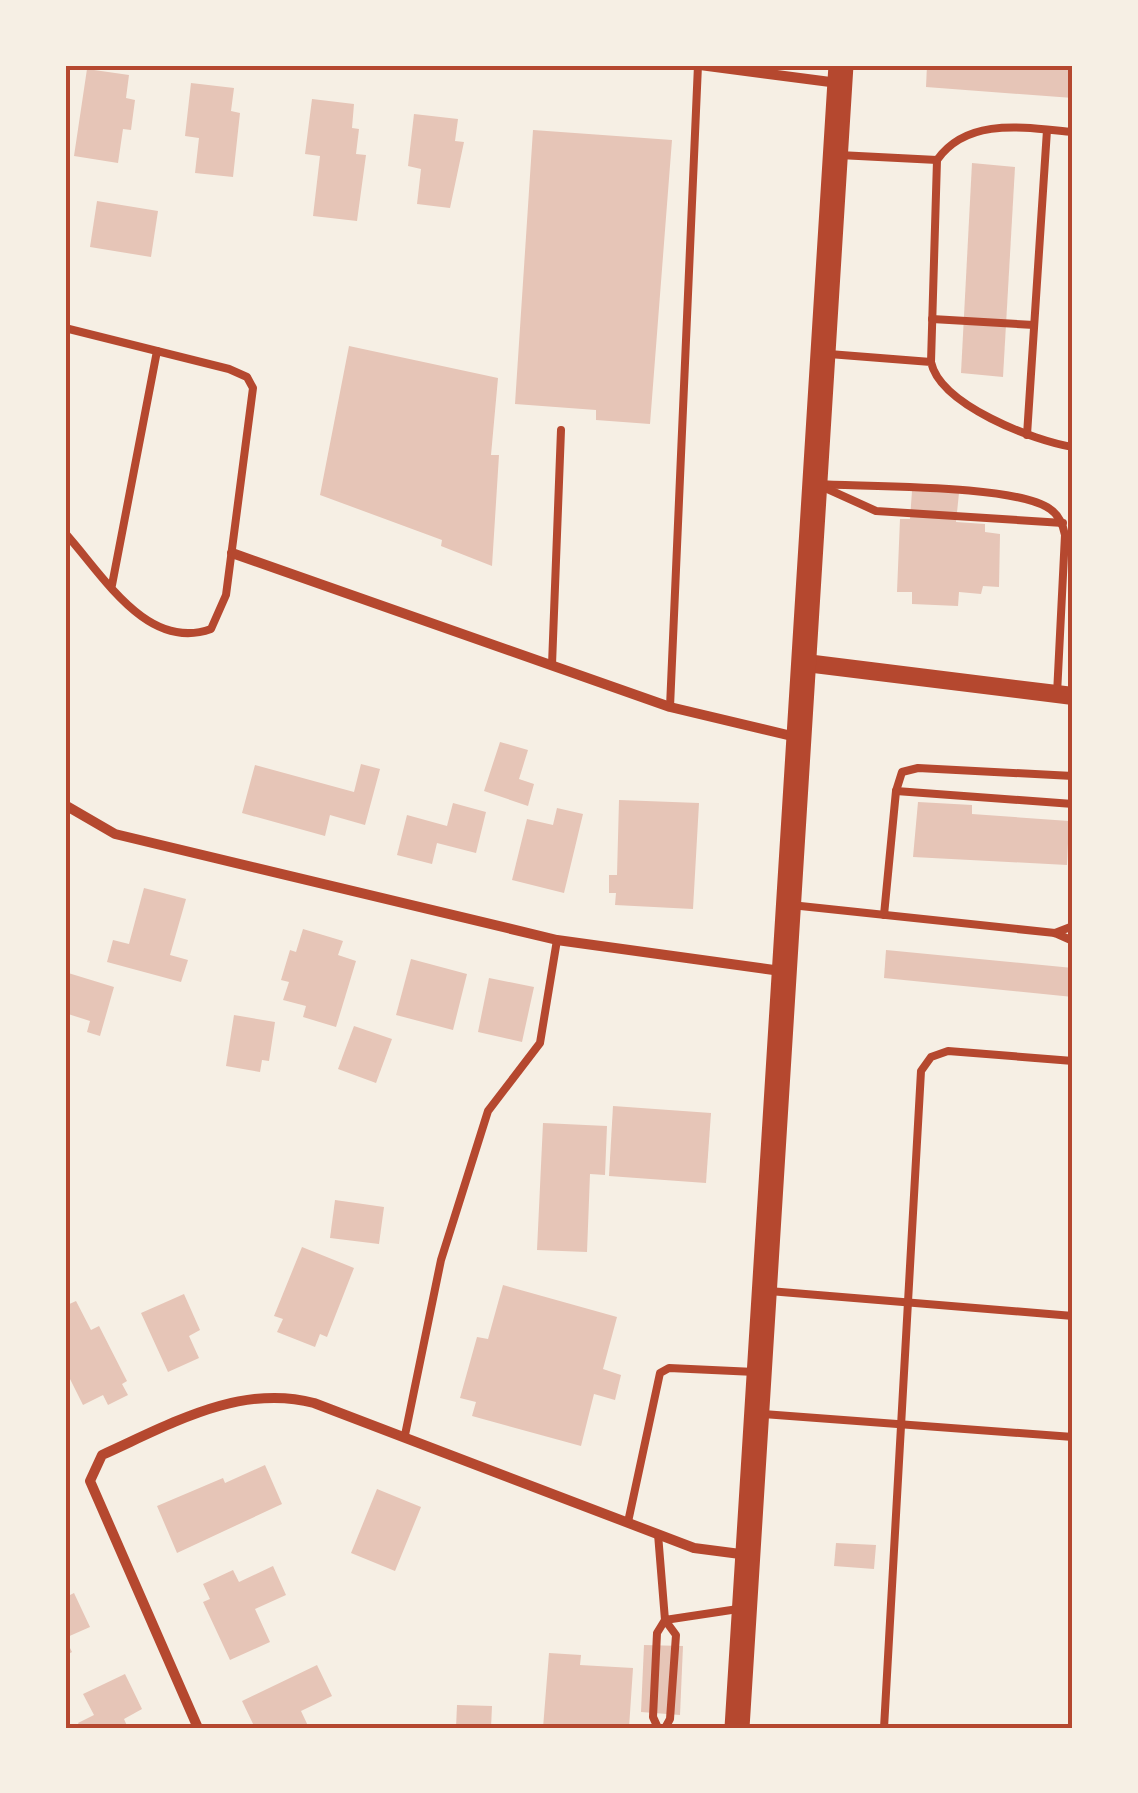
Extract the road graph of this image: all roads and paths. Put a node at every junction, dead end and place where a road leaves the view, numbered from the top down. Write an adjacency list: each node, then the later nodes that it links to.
1 (699, 65): 2 (street); 24 (lane)
2 (841, 74): 5 (main road)
3 (1047, 130): 4 (lane); 6 (lane); 8 (lane)
4 (1073, 132)
5 (837, 155): 6 (lane); 11 (main road)
6 (937, 160): 7 (lane)
7 (932, 318): 8 (lane); 12 (lane)
8 (1034, 326): 14 (lane)
9 (65, 328): 10 (lane)
10 (157, 351): 19 (lane); 20 (lane)
11 (825, 354): 12 (lane); 16 (main road)
12 (930, 362): 14 (lane)
13 (562, 430): 22 (lane)
14 (1027, 434): 15 (lane)
15 (1073, 447)
16 (817, 484): 17 (lane); 17 (lane); 21 (main road)
17 (1063, 523): 23 (lane)
18 (65, 534): 20 (lane)
19 (232, 553): 20 (lane); 22 (street)
20 (112, 585)
21 (806, 663): 23 (street); 25 (main road)
22 (552, 665): 24 (street)
23 (1065, 696)
24 (670, 707): 25 (street)
25 (802, 738): 30 (main road)
26 (1071, 779): 27 (lane)
27 (896, 791): 28 (lane); 31 (lane)
28 (1073, 804)
29 (65, 805): 34 (street)
30 (792, 905): 31 (lane); 36 (main road)
31 (884, 915): 33 (lane)
32 (1073, 926): 33 (lane)
33 (1054, 933): 35 (lane)
34 (557, 940): 36 (street); 44 (lane)
35 (1073, 941)
36 (787, 972): 38 (main road)
37 (1073, 1061): 39 (lane)
38 (765, 1291): 39 (lane); 41 (main road)
39 (907, 1304): 40 (lane); 43 (lane)
40 (1073, 1316)
41 (760, 1373): 42 (main road); 46 (lane)
42 (758, 1413): 43 (lane); 48 (main road)
43 (899, 1426): 45 (lane); 54 (lane)
44 (405, 1436): 46 (street); 51 (street)
45 (1073, 1437)
46 (628, 1522): 47 (street)
47 (658, 1534): 48 (street); 50 (lane)
48 (749, 1556): 49 (main road)
49 (745, 1608): 50 (lane); 53 (main road)
50 (665, 1620): 52 (lane); 52 (lane)
51 (198, 1728)
52 (661, 1728)
53 (738, 1728)
54 (884, 1728)

